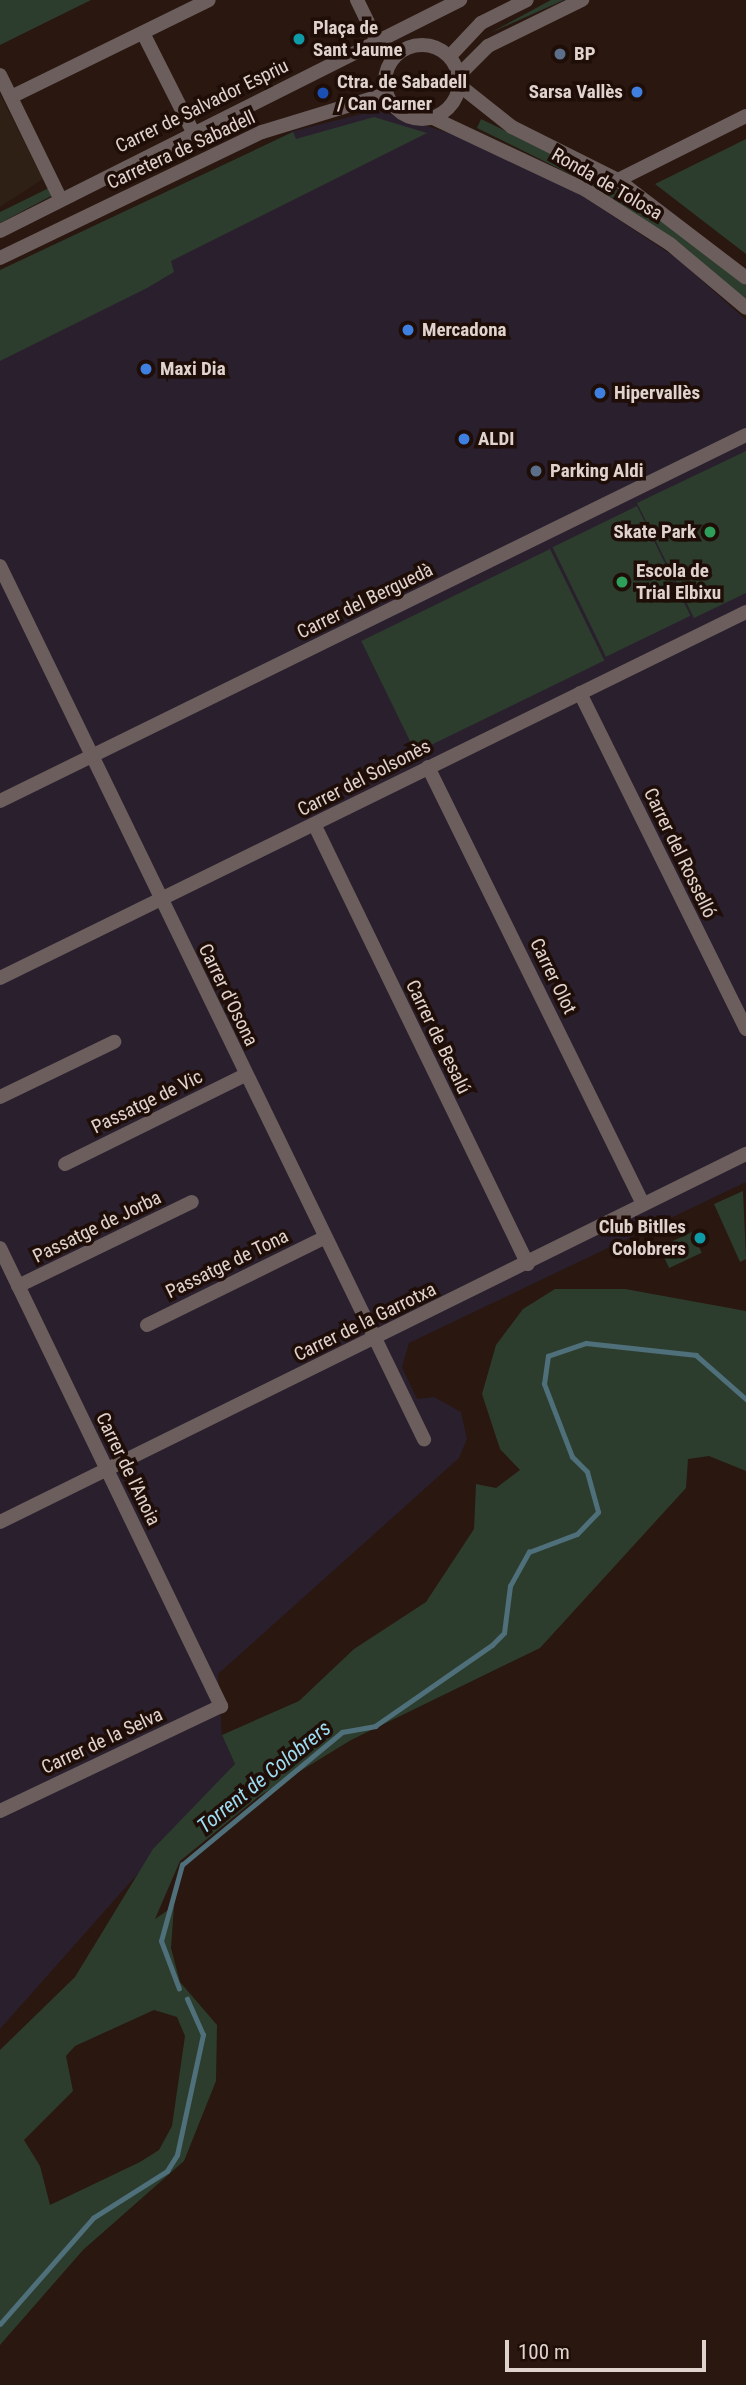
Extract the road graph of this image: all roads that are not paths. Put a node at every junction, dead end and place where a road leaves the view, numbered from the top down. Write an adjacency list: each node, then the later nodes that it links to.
1 (209, 0): 6 (street)
2 (357, 0): 7 (street)
3 (460, 0): 7 (street, Carrer de Salvador Espriu)
4 (527, 0): 8 (street)
5 (582, 0): 10 (street)
6 (143, 33): 12 (street); 15 (street)
7 (377, 41): 15 (street, Carrer de Salvador Espriu)
8 (450, 56): 10 (street); 11 (street)
9 (0, 75): 12 (street)
10 (459, 80): 14 (street); 16 (street, Ronda de Tolosa)
11 (386, 94): 14 (street); 19 (street, Carretera de Sabadell)
12 (11, 97): 17 (street)
13 (746, 116): 16 (street)
14 (433, 118): 21 (street, Ronda de Tolosa)
15 (193, 132): 17 (street, Carrer de Salvador Espriu)
16 (618, 180): 20 (street, Ronda de Tolosa)
17 (60, 198): 18 (street, Carrer de Salvador Espriu)
18 (0, 231)
19 (0, 258)
20 (746, 278)
21 (746, 308)
22 (746, 435): 26 (street, Carrer del Berguedà)
23 (0, 566): 26 (street, Carrer d'Osona)
24 (746, 612): 25 (street, Carrer del Solsonès)
25 (580, 693): 27 (street, Carrer del Solsonès); 32 (street, Carrer del Rosselló)
26 (91, 756): 28 (street, Carrer del Berguedà); 30 (street, Carrer d'Osona)
27 (428, 767): 29 (street, Carrer del Solsonès); 39 (street, Carrer Olot)
28 (0, 801)
29 (315, 826): 30 (street, Carrer del Solsonès); 42 (street, Carrer de Besalú)
30 (159, 899): 31 (street, Carrer del Solsonès); 34 (street, Carrer d'Osona)
31 (0, 978)
32 (746, 1029)
33 (114, 1042): 35 (street)
34 (245, 1075): 37 (street, Passatge de Vic); 40 (street, Carrer d'Osona)
35 (0, 1097)
36 (746, 1154): 39 (street, Carrer de la Garrotxa)
37 (65, 1164)
38 (192, 1202): 43 (street, Passatge de Jorba)
39 (643, 1203): 42 (street, Carrer de la Garrotxa)
40 (324, 1238): 44 (street, Passatge de Tona); 45 (street, Carrer d'Osona)
41 (0, 1248): 43 (street, Carrer de l'Anoia)
42 (528, 1264): 45 (street, Carrer de la Garrotxa)
43 (18, 1286): 47 (street, Carrer de l'Anoia)
44 (147, 1325)
45 (374, 1339): 46 (street, Carrer d'Osona); 47 (street, Carrer de la Garrotxa)
46 (424, 1440)
47 (107, 1468): 48 (street, Carrer de la Garrotxa); 49 (street, Carrer de l'Anoia)
48 (0, 1522)
49 (221, 1706): 50 (street, Carrer de la Selva)
50 (0, 1811)

